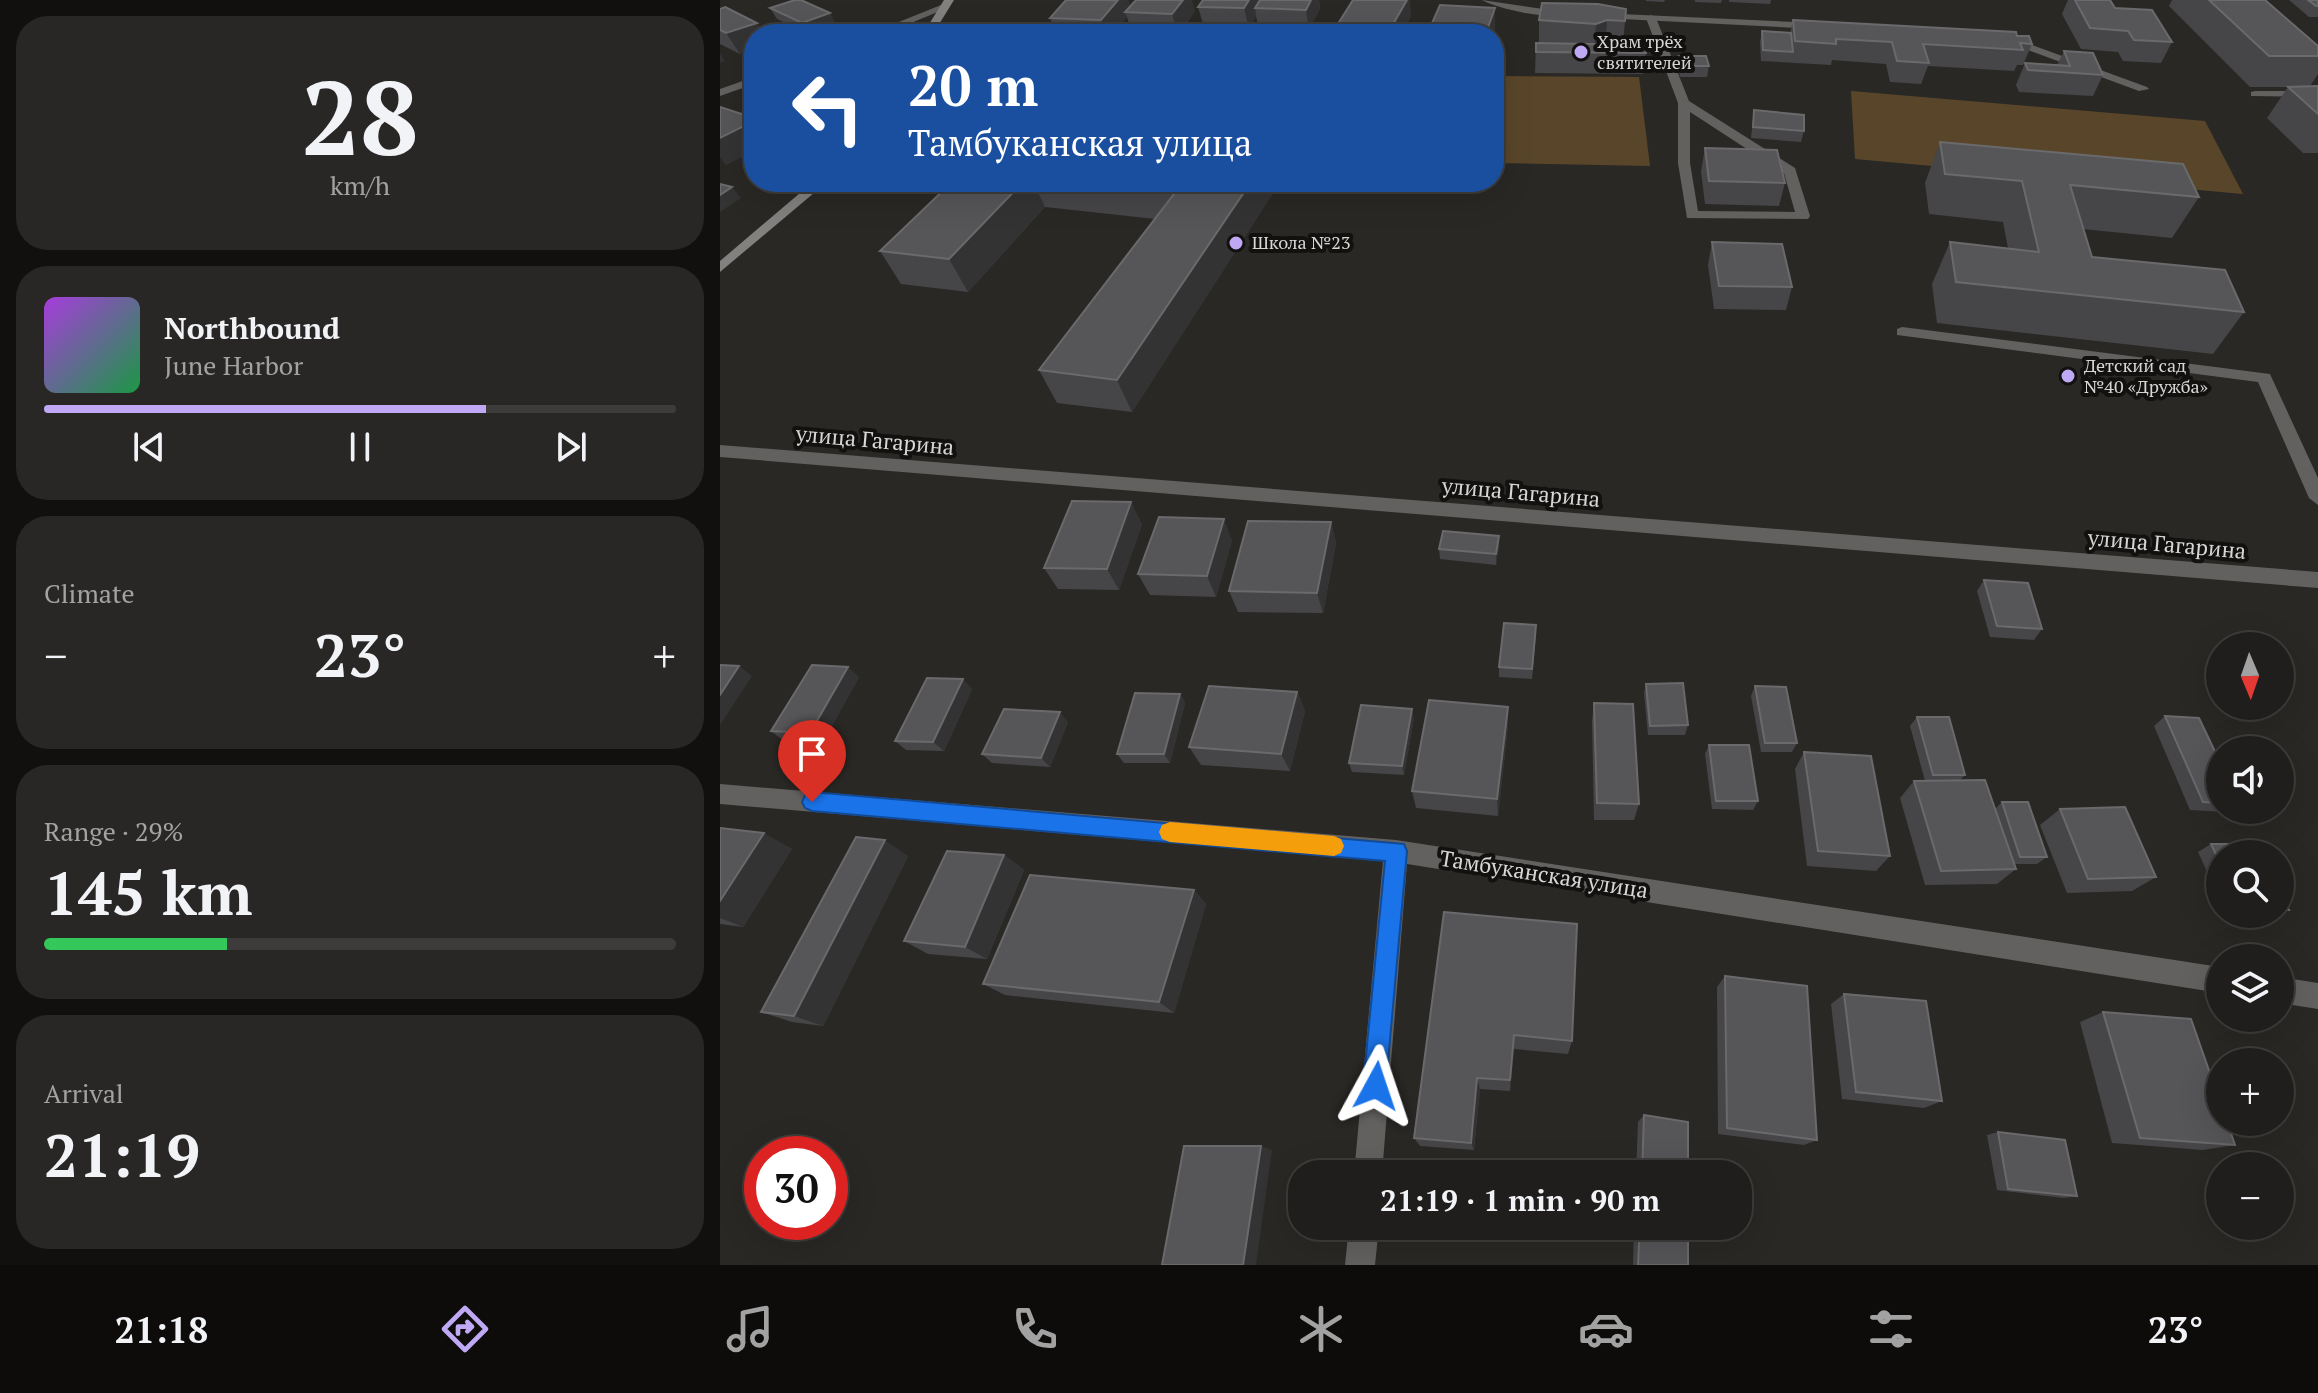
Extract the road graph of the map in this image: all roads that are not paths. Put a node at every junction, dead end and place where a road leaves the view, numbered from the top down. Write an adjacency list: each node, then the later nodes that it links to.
1 (1487, 0): 3 (street)
2 (947, 3): 6 (street); 7 (street)
3 (1576, 14)
4 (1591, 15): 5 (street)
5 (1651, 18): 8 (street); 15 (street)
6 (898, 24)
7 (934, 24)
8 (1826, 27)
9 (1985, 34): 11 (street)
10 (744, 84): 12 (street)
11 (2143, 89)
12 (720, 93)
13 (2255, 94): 14 (street)
14 (2318, 94)
15 (1684, 103): 15 (street)
16 (809, 192): 17 (street)
17 (720, 268)
18 (1902, 332): 20 (street)
19 (720, 451): 21 (street, улица Гагарина)
20 (2318, 498)
21 (2318, 580)
22 (720, 794): 23 (street, Тамбуканская улица)
23 (1396, 851): 24 (street, Тамбуканская улица); 27 (street)
24 (2206, 978)
25 (2294, 992): 26 (street)
26 (2318, 996)
27 (1369, 1160)
28 (1363, 1240): 29 (street)
29 (1360, 1265)

